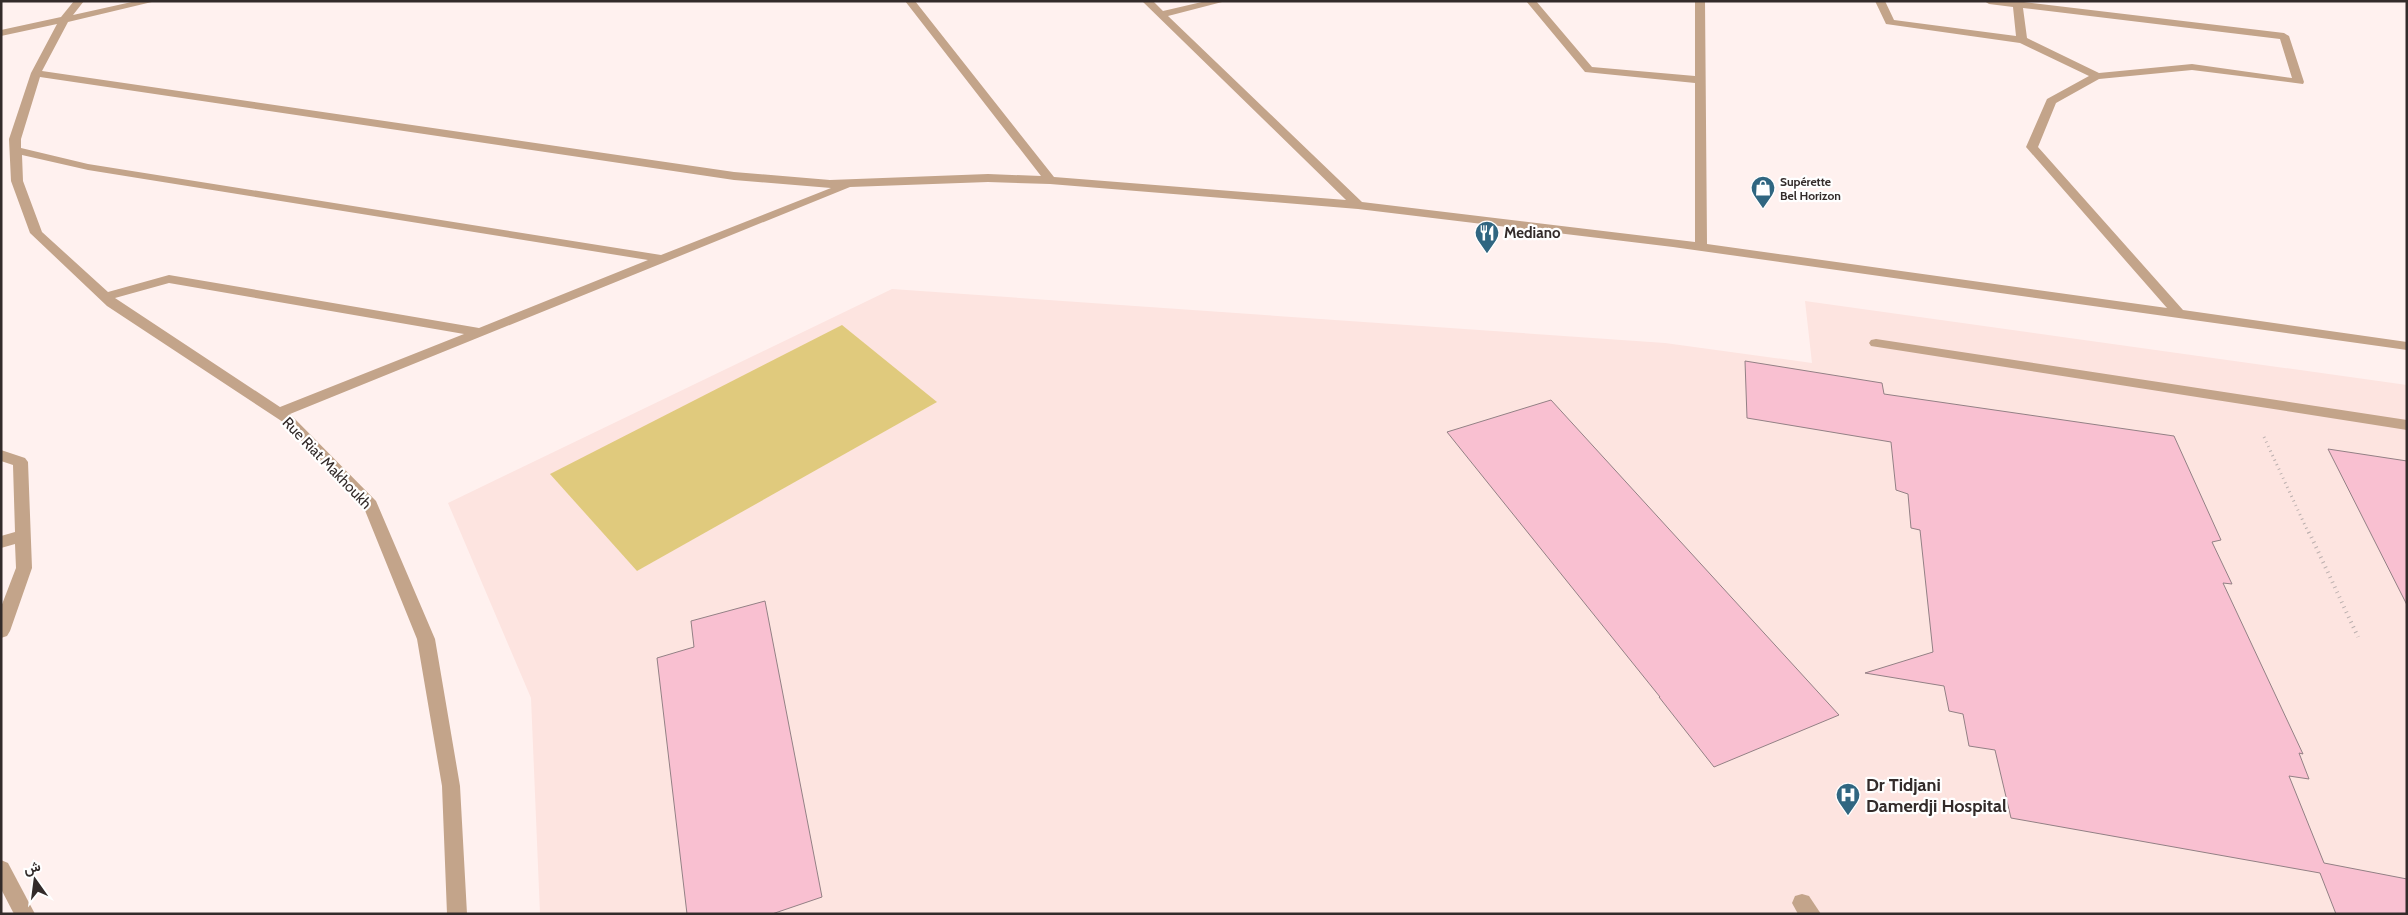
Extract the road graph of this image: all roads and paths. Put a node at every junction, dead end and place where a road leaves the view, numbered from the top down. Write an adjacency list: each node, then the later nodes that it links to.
1 (80, 1): 12 (street, Rue Riat Makhoukh)
2 (151, 1): 12 (street)
3 (910, 1): 19 (street)
4 (1147, 1): 11 (street)
5 (1221, 1): 11 (street)
6 (1531, 1): 17 (street)
7 (1700, 1): 17 (street)
8 (1880, 1): 14 (street)
9 (1989, 1): 10 (street)
10 (2018, 5): 14 (street); 16 (street)
11 (1160, 14): 21 (street)
12 (65, 18): 13 (street); 15 (street, Rue Riat Makhoukh)
13 (1, 33)
14 (2022, 40): 16 (street)
15 (36, 73): 18 (street, Rue Riat Makhoukh); 20 (street)
16 (2097, 76): 25 (street)
17 (1699, 80): 22 (street)
18 (16, 150): 23 (street); 24 (street, Rue Riat Makhoukh)
19 (1050, 180): 20 (street); 21 (street)
20 (853, 183): 23 (street)
21 (1358, 205): 22 (street)
22 (1701, 248): 25 (street)
23 (663, 259): 26 (street)
24 (105, 297): 26 (street); 30 (street, Rue Riat Makhoukh)
25 (2179, 314): 28 (street)
26 (480, 332): 30 (street)
27 (1876, 343): 29 (street)
28 (2407, 346)
29 (2246, 400): 31 (street); 36 (path)
30 (278, 413): 39 (street, Rue Riat Makhoukh)
31 (2407, 425)
32 (1, 455): 33 (street)
33 (23, 536): 34 (street); 35 (street)
34 (1, 542)
35 (1, 631)
36 (2358, 637)
37 (1, 869): 38 (street)
38 (25, 914)
39 (457, 914)

